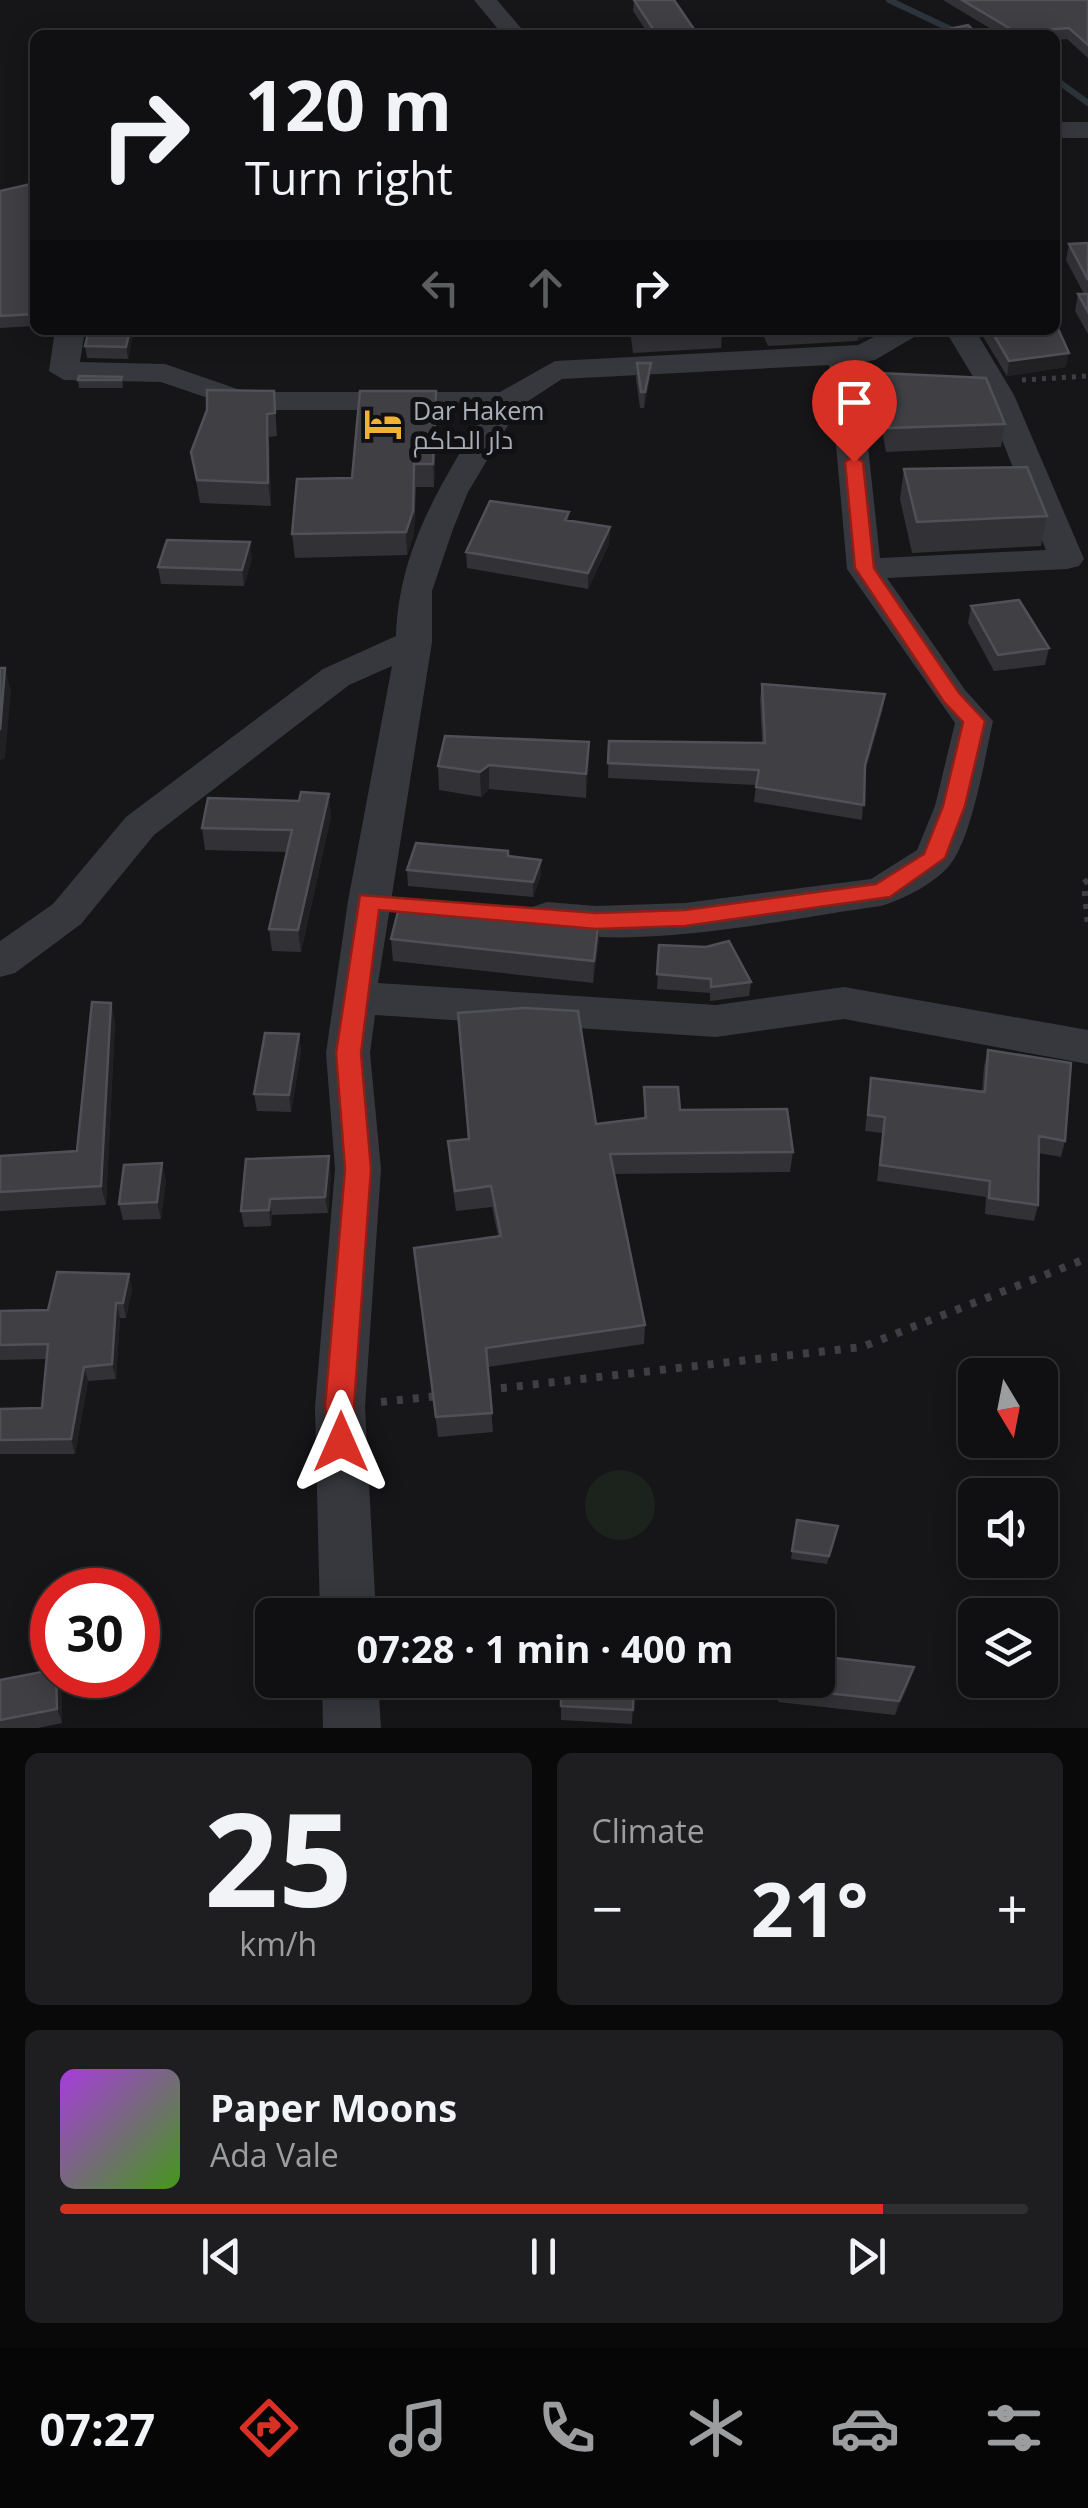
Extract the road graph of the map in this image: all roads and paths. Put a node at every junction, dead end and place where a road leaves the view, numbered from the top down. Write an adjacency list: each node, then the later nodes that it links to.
1 (486, 0): 2 (street)
2 (511, 30)
3 (1060, 130): 4 (street)
4 (1088, 130)
5 (69, 335): 11 (street)
6 (901, 335): 8 (street)
7 (963, 335): 10 (street)
8 (844, 355): 11 (street); 12 (street)
9 (1088, 376): 10 (path)
10 (991, 382): 12 (street)
11 (507, 401): 13 (street)
12 (864, 568): 15 (street)
13 (414, 642): 17 (street); 18 (street)
14 (1088, 880): 16 (path)
15 (501, 913)
16 (1088, 926)
17 (0, 962)
18 (358, 998): 19 (street); 23 (street)
19 (1088, 1047)
20 (1088, 1258): 21 (path)
21 (475, 1391)
22 (456, 1394): 23 (path)
23 (340, 1407): 24 (street)
24 (347, 1598)
25 (351, 1698): 26 (street)
26 (352, 1728)

